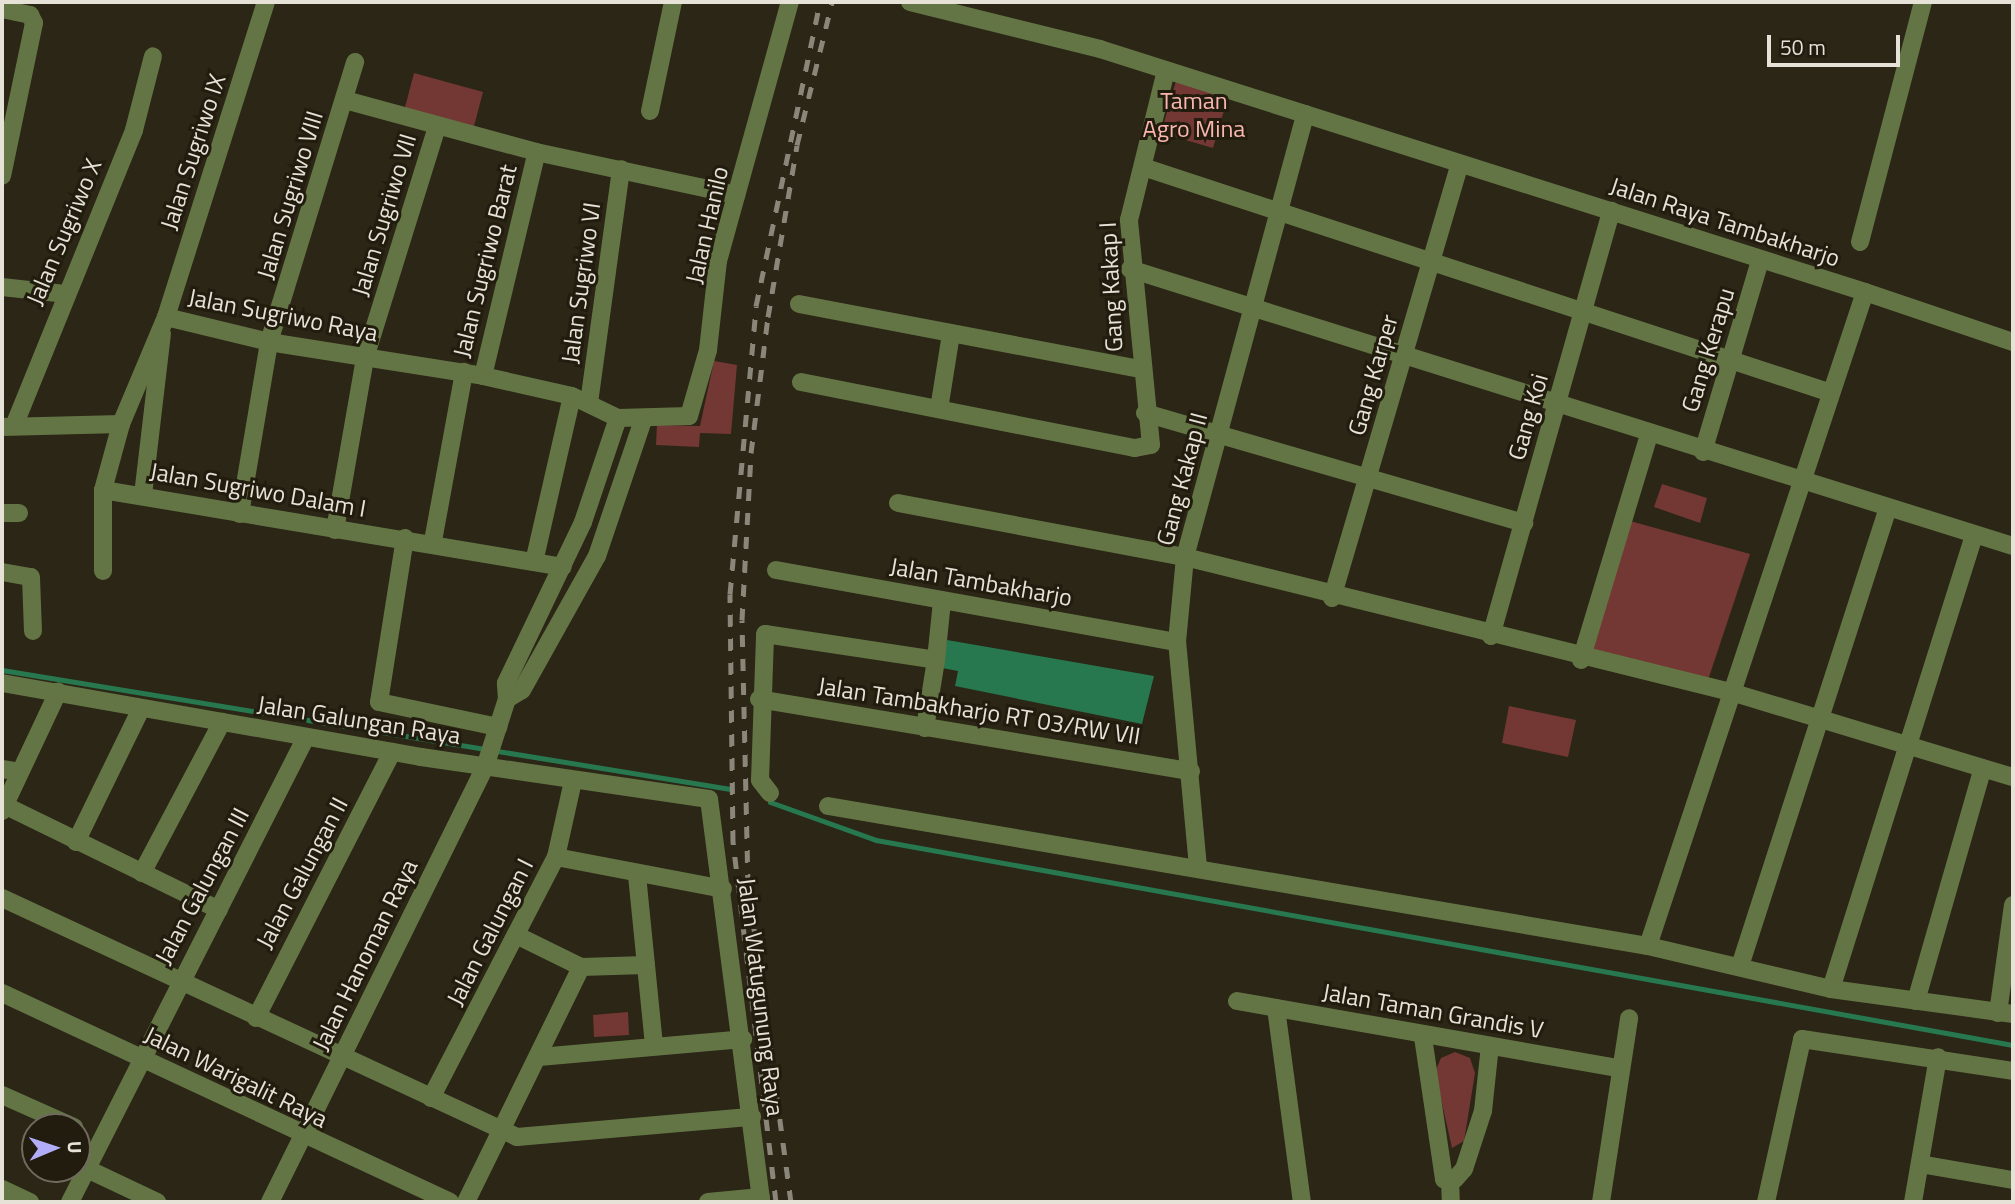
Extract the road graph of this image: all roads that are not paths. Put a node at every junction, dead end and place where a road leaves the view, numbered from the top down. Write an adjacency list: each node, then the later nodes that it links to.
1 (266, 2): 32 (street, Jalan Sugriwo IX)
2 (673, 2): 11 (street)
3 (790, 2): 19 (street, Jalan Hanilo)
4 (910, 2): 9 (street, Jalan Raya Tambakharjo)
5 (1923, 2): 22 (street)
6 (2, 9): 18 (street)
7 (153, 56): 28 (street, Jalan Sugriwo X)
8 (355, 62): 10 (street, Jalan Sugriwo VIII)
9 (1166, 70): 12 (street, Jalan Raya Tambakharjo); 16 (street, Gang Kakap I)
10 (345, 100): 13 (street); 34 (street, Jalan Sugriwo VIII)
11 (650, 111)
12 (1305, 114): 15 (street, Jalan Raya Tambakharjo); 21 (street, Gang Kakap II)
13 (437, 127): 17 (street); 36 (street, Jalan Sugriwo VII)
14 (535, 159): 41 (street, Jalan Sugriwo Barat)
15 (1460, 164): 20 (street, Jalan Raya Tambakharjo); 24 (street, Gang Karper)
16 (1143, 167): 21 (street); 25 (street, Gang Kakap I)
17 (621, 169): 19 (street); 45 (street, Jalan Sugriwo VI)
18 (2, 176)
19 (736, 195): 50 (street, Jalan Hanilo)
20 (1611, 211): 23 (street, Jalan Raya Tambakharjo); 31 (street, Gang Koi)
21 (1278, 212): 24 (street); 30 (street, Gang Kakap II)
22 (1860, 242)
23 (1760, 261): 27 (street, Jalan Raya Tambakharjo); 38 (street, Gang Kerapu)
24 (1429, 264): 31 (street); 37 (street, Gang Karper)
25 (1130, 269): 30 (street); 39 (street, Gang Kakap I)
26 (2, 287): 28 (street)
27 (1865, 292): 35 (street); 43 (street, Jalan Raya Tambakharjo)
28 (65, 294): 52 (street, Jalan Sugriwo X)
29 (799, 304): 33 (street)
30 (1249, 310): 37 (street); 53 (street, Gang Kakap II)
31 (1583, 310): 38 (street); 46 (street, Gang Koi)
32 (164, 322): 34 (street, Jalan Sugriwo Raya); 51 (street, Jalan Sugriwo Raya); 61 (street)
33 (951, 334): 39 (street); 47 (street)
34 (269, 342): 36 (street, Jalan Sugriwo Raya); 64 (street, Jalan Sugriwo VIII)
35 (2013, 342)
36 (365, 358): 40 (street, Jalan Sugriwo Raya); 67 (street, Jalan Sugriwo VII)
37 (1405, 359): 46 (street); 56 (street, Gang Karper)
38 (1729, 362): 43 (street); 55 (street, Gang Kerapu)
39 (1140, 369): 48 (street, Gang Kakap I)
40 (464, 372): 41 (street, Jalan Sugriwo Raya); 71 (street)
41 (483, 376): 44 (street, Jalan Sugriwo Raya)
42 (801, 382): 47 (street)
43 (1831, 393): 57 (street, Jalan Raya Tambakharjo)
44 (572, 396): 45 (street, Jalan Sugriwo Raya); 74 (street)
45 (589, 403): 49 (street, Jalan Sugriwo Raya)
46 (1556, 406): 54 (street); 66 (street, Gang Koi)
47 (939, 409): 48 (street, Gang Kakap I)
48 (1145, 414): 53 (street)
49 (618, 418): 50 (street, Jalan Sugriwo Raya); 58 (street)
50 (643, 420): 60 (street)
51 (121, 424): 52 (street); 59 (street, Jalan Sugriwo Raya)
52 (8, 426)
53 (1221, 435): 56 (street); 73 (street, Gang Kakap II)
54 (1649, 435): 55 (street); 85 (street)
55 (1703, 452): 57 (street)
56 (1368, 481): 66 (street); 79 (street, Gang Karper)
57 (1802, 483): 63 (street); 88 (street, Jalan Raya Tambakharjo)
58 (597, 488): 60 (street); 65 (street)
59 (103, 490): 61 (street, Jalan Sugriwo Dalam I); 77 (street, Jalan Sugriwo Raya)
60 (620, 493): 68 (street)
61 (143, 495): 64 (street, Jalan Sugriwo Dalam I)
62 (898, 503): 73 (street)
63 (1888, 509): 69 (street); 92 (street)
64 (240, 514): 67 (street, Jalan Sugriwo Dalam I)
65 (583, 522): 68 (street); 75 (street)
66 (1524, 523): 82 (street, Gang Koi)
67 (335, 530): 70 (street, Jalan Sugriwo Dalam I)
68 (607, 530): 89 (street)
69 (1974, 535): 72 (street); 97 (street)
70 (405, 538): 71 (street, Jalan Sugriwo Dalam I); 94 (street)
71 (433, 541): 74 (street, Jalan Sugriwo Dalam I)
72 (2013, 546)
73 (1185, 557): 79 (street); 83 (street, Gang Kakap II)
74 (534, 562): 75 (street, Jalan Sugriwo Dalam I)
75 (563, 567): 89 (street)
76 (776, 570): 80 (street, Jalan Tambakharjo)
77 (103, 571)
78 (2, 572): 81 (street)
79 (1332, 598): 82 (street)
80 (942, 601): 83 (street, Jalan Tambakharjo); 84 (street)
81 (33, 631)
82 (1490, 636): 85 (street)
83 (1177, 642): 102 (street, Gang Kakap II)
84 (936, 660): 90 (street); 95 (street)
85 (1581, 660): 88 (street)
86 (2, 683): 87 (street, Jalan Galungan Raya)
87 (58, 692): 91 (street, Jalan Galungan Raya); 103 (street)
88 (1731, 692): 92 (street); 120 (street, Jalan Raya Tambakharjo)
89 (508, 699): 94 (street)
90 (759, 699): 95 (street, Jalan Tambakharjo RT 03/RW VII); 106 (street)
91 (141, 709): 93 (street, Jalan Galungan Raya); 110 (street)
92 (1817, 718): 97 (street); 123 (street)
93 (222, 722): 96 (street, Jalan Galungan Raya); 113 (street)
94 (498, 728): 99 (street, Jalan Hanoman Raya)
95 (925, 728): 102 (street, Jalan Tambakharjo RT 03/RW VII)
96 (306, 737): 98 (street, Jalan Galungan Raya); 118 (street, Jalan Galungan III)
97 (1908, 745): 100 (street); 125 (street)
98 (392, 752): 99 (street, Jalan Galungan Raya); 131 (street, Jalan Galungan II)
99 (487, 761): 105 (street, Jalan Galungan Raya); 137 (street, Jalan Hanoman Raya)
100 (1983, 768): 104 (street); 127 (street)
101 (2, 769): 103 (street)
102 (1191, 771): 112 (street, Gang Kakap II)
103 (20, 772): 109 (street)
104 (2013, 777)
105 (573, 781): 107 (street, Jalan Galungan Raya); 111 (street, Jalan Galungan I)
106 (770, 793)
107 (709, 799): 115 (street, Jalan Watugunung Raya)
108 (828, 806): 112 (street)
109 (3, 808): 110 (street)
110 (76, 842): 113 (street)
111 (556, 857): 114 (street); 119 (street, Jalan Galungan I)
112 (1198, 867): 120 (street)
113 (142, 873): 118 (street)
114 (637, 875): 115 (street); 121 (street)
115 (723, 889): 134 (street, Jalan Watugunung Raya)
116 (2, 898): 124 (street)
117 (2013, 905): 130 (street)
118 (219, 910): 124 (street, Jalan Galungan III)
119 (516, 935): 122 (street); 144 (street, Jalan Galungan I)
120 (1648, 946): 123 (street)
121 (646, 965): 122 (street); 135 (street)
122 (581, 967): 139 (street)
123 (1740, 967): 125 (street)
124 (179, 981): 131 (street); 138 (street, Jalan Galungan III)
125 (1831, 989): 127 (street)
126 (2, 993): 138 (street, Jalan Warigalit Raya)
127 (1916, 1001): 130 (street)
128 (1237, 1002): 129 (street, Jalan Taman Grandis V)
129 (1276, 1008): 133 (street, Jalan Taman Grandis V); 166 (street)
130 (2006, 1013)
131 (256, 1018): 137 (street)
132 (1629, 1018): 141 (street)
133 (1423, 1037): 136 (street, Jalan Taman Grandis V); 154 (street)
134 (743, 1039): 135 (street); 146 (street, Jalan Watugunung Raya)
135 (654, 1046): 139 (street)
136 (1490, 1046): 141 (street, Jalan Taman Grandis V); 154 (street)
137 (344, 1056): 144 (street); 150 (street, Jalan Hanoman Raya)
138 (140, 1057): 149 (street, Jalan Galungan III); 150 (street, Jalan Warigalit Raya)
139 (539, 1057): 147 (street)
140 (1938, 1057): 142 (street); 152 (street); 169 (street)
141 (1621, 1069): 168 (street)
142 (2013, 1070)
143 (2, 1095): 145 (street)
144 (431, 1098): 147 (street)
145 (42, 1113)
146 (752, 1116): 147 (street); 158 (street, Jalan Watugunung Raya)
147 (500, 1131): 164 (street)
148 (91, 1134): 149 (street)
149 (100, 1138): 151 (street, Jalan Galungan III)
150 (304, 1138): 162 (street, Jalan Hanoman Raya); 163 (street, Jalan Warigalit Raya)
151 (91, 1156)
152 (1920, 1164): 155 (street); 170 (street)
153 (91, 1171): 161 (street)
154 (1450, 1179): 167 (street)
155 (2013, 1180)
156 (78, 1183): 160 (street, Jalan Galungan III)
157 (2, 1189): 159 (street)
158 (761, 1200): 165 (street)
159 (30, 1202)
160 (69, 1202)
161 (157, 1202)
162 (270, 1202)
163 (450, 1202)
164 (466, 1202)
165 (708, 1202)
166 (1302, 1202)
167 (1451, 1202)
168 (1601, 1202)
169 (1766, 1202)
170 (1913, 1202)

